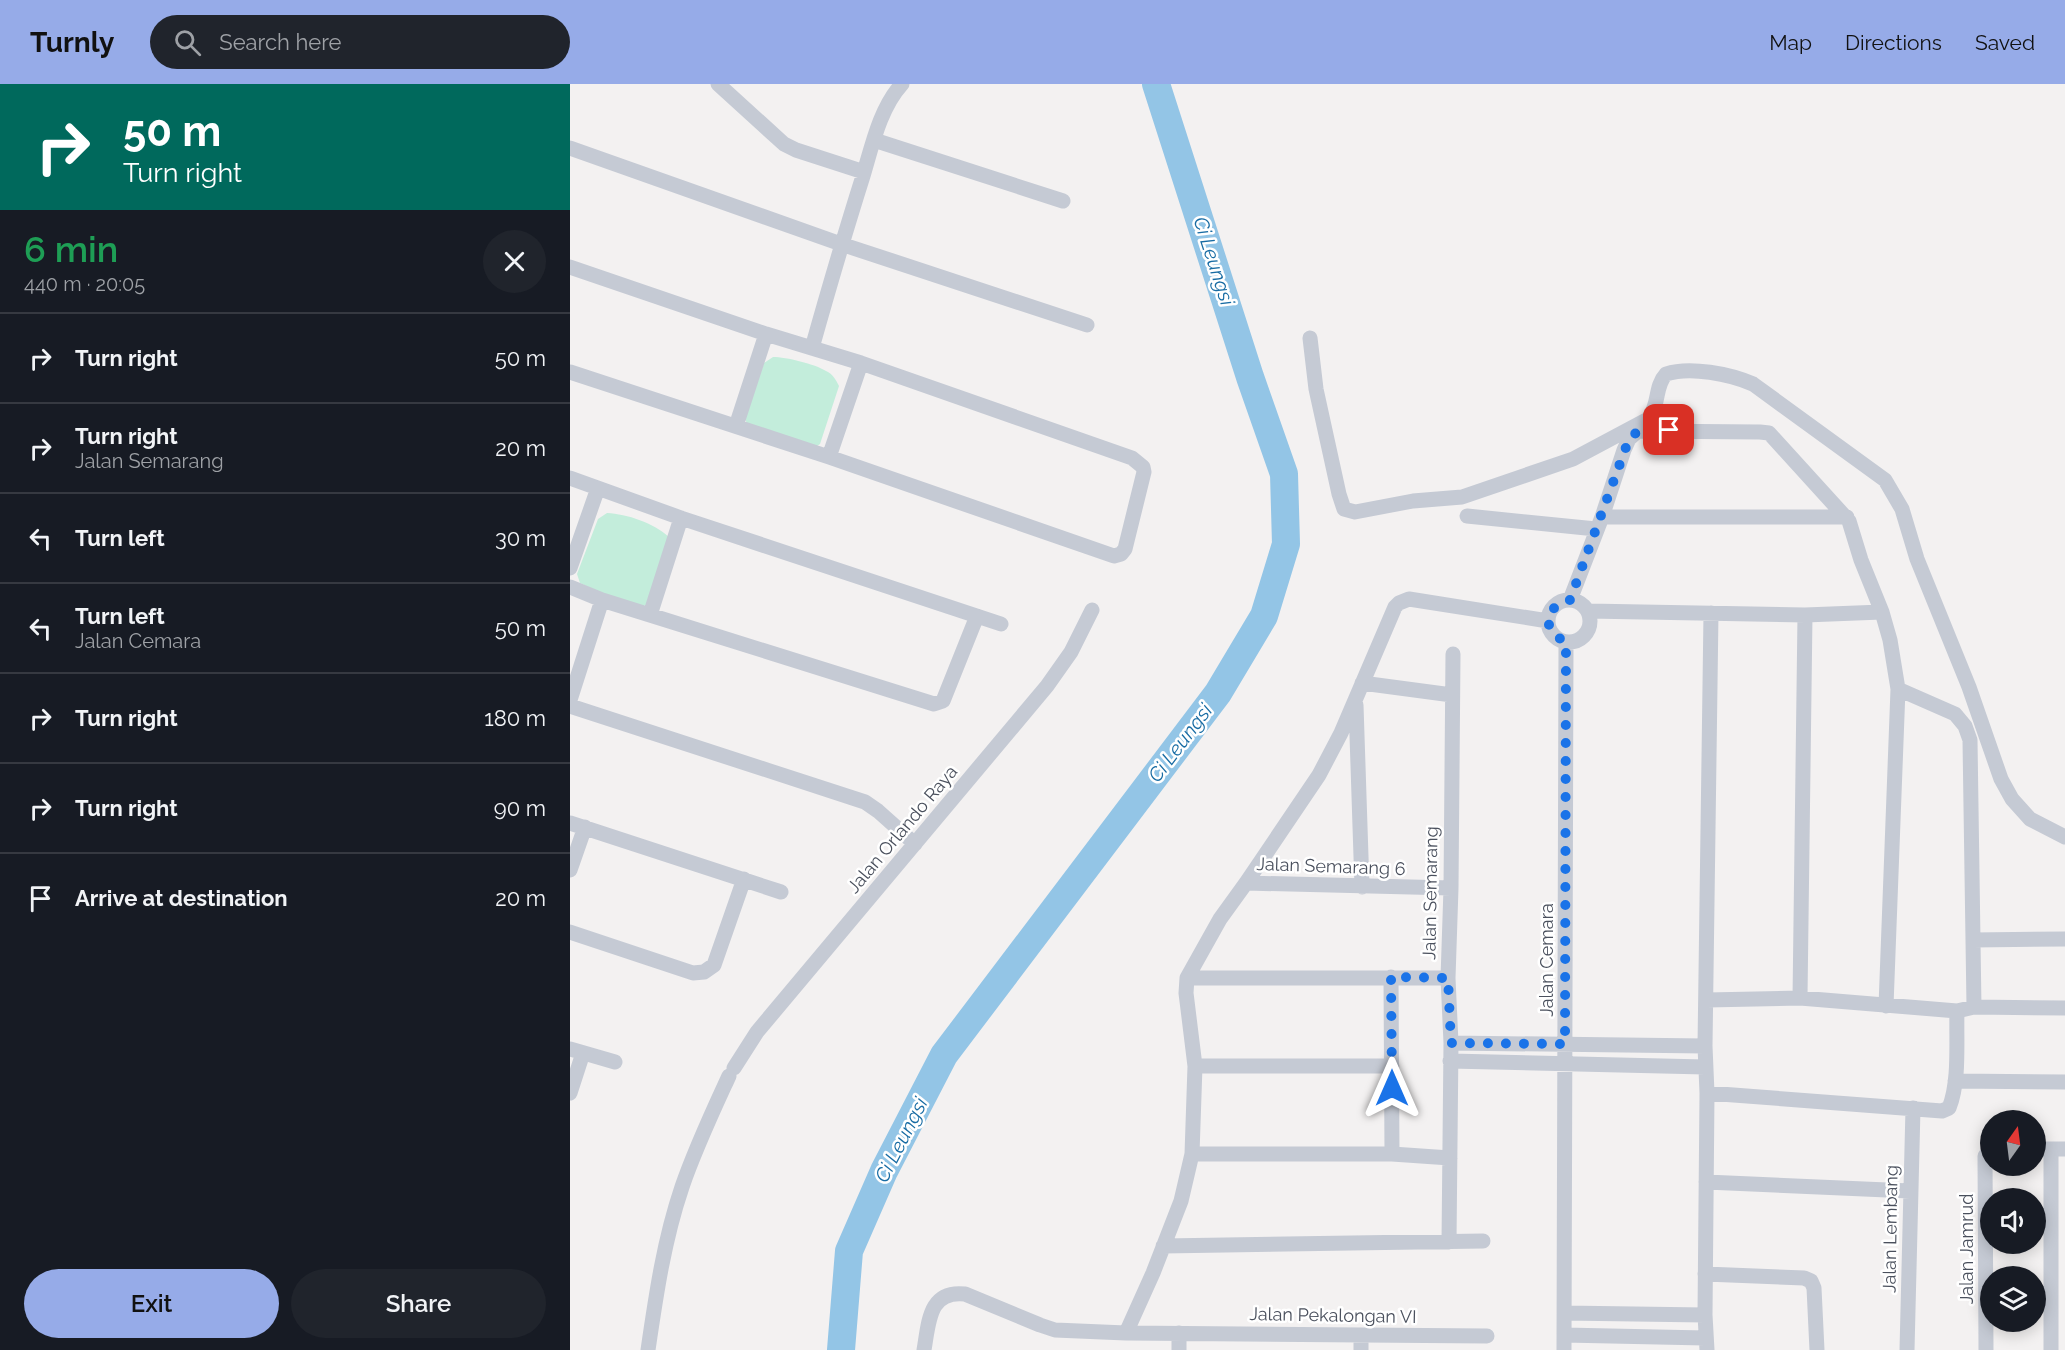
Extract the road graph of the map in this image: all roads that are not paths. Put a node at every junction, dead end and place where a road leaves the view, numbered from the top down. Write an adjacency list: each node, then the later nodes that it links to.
1 (718, 84): 5 (street)
2 (902, 84): 3 (street)
3 (874, 140): 5 (street); 6 (street)
4 (570, 148): 7 (street)
5 (864, 172): 7 (street)
6 (1063, 201)
7 (841, 244): 9 (street); 12 (street)
8 (570, 267): 10 (street)
9 (1087, 325)
10 (766, 334): 12 (street); 15 (street)
11 (1310, 338): 45 (street)
12 (812, 348): 13 (street)
13 (861, 363): 16 (street); 16 (street)
14 (570, 372): 15 (street)
15 (736, 426): 16 (street)
16 (829, 457)
17 (570, 478): 18 (street)
18 (598, 488): 21 (street); 23 (street)
19 (1467, 516): 22 (street)
20 (1847, 517): 22 (street); 22 (street); 29 (street)
21 (681, 518): 31 (street); 33 (street)
22 (1599, 523): 26 (street)
23 (570, 568)
24 (570, 587): 25 (street)
25 (602, 600): 31 (street); 42 (street)
26 (1570, 600): 28 (street); 34 (street)
27 (1092, 610): 46 (street, Jalan Orlando Raya)
28 (1588, 611): 30 (street); 36 (street)
29 (1882, 612): 32 (street); 39 (street)
30 (1712, 613): 32 (street); 60 (street)
31 (650, 615): 33 (street)
32 (1805, 615): 59 (street)
33 (977, 616): 35 (street)
34 (1548, 621): 36 (street); 38 (street)
35 (1001, 624)
36 (1566, 642): 66 (street, Jalan Cemara)
37 (1453, 654): 40 (street, Jalan Semarang)
38 (1362, 683): 40 (street); 41 (street)
39 (1898, 689): 55 (street); 61 (street)
40 (1452, 695): 51 (street, Jalan Semarang)
41 (1355, 699): 49 (street); 50 (street)
42 (570, 700)
43 (570, 706): 46 (street)
44 (577, 825): 47 (street); 48 (street)
45 (2065, 837)
46 (915, 844): 101 (street, Jalan Orlando Raya)
47 (570, 870)
48 (744, 879): 52 (street); 53 (street)
49 (1246, 883): 50 (street, Jalan Semarang 6); 57 (street)
50 (1362, 887): 51 (street, Jalan Semarang 6)
51 (1451, 888): 58 (street, Jalan Semarang)
52 (781, 892)
53 (570, 932)
54 (2065, 939): 55 (street)
55 (1973, 940): 62 (street)
56 (1391, 977): 57 (street); 58 (street); 73 (street)
57 (1187, 978): 72 (street)
58 (1448, 978): 65 (street, Jalan Semarang)
59 (1800, 998): 60 (street); 61 (street)
60 (1707, 1000): 67 (street)
61 (1886, 1006): 64 (street)
62 (1974, 1007): 63 (street); 64 (street)
63 (2065, 1008)
64 (1957, 1011): 75 (street)
65 (1451, 1043): 66 (street); 69 (street, Jalan Semarang)
66 (1565, 1044): 67 (street); 71 (street, Jalan Cemara)
67 (1705, 1046): 74 (street)
68 (576, 1051): 70 (street); 78 (street)
69 (1450, 1061): 71 (street); 83 (street, Jalan Semarang)
70 (615, 1062)
71 (1565, 1063): 74 (street); 91 (street, Jalan Cemara)
72 (1195, 1066): 73 (street); 81 (street)
73 (1392, 1066): 82 (street)
74 (1705, 1067): 77 (street)
75 (1955, 1081): 76 (street); 79 (street)
76 (2065, 1082)
77 (1707, 1093): 79 (street); 85 (street)
78 (570, 1094)
79 (1913, 1108): 86 (street, Jalan Lembang)
80 (2058, 1149): 108 (street)
81 (1192, 1154): 82 (street); 89 (street)
82 (1392, 1155): 83 (street)
83 (1450, 1158): 88 (street, Jalan Semarang)
84 (1985, 1176): 107 (street, Jalan Jamrud)
85 (1706, 1182): 86 (street); 90 (street)
86 (1910, 1191): 106 (street, Jalan Lembang)
87 (1483, 1241): 88 (street)
88 (1449, 1242): 89 (street)
89 (1163, 1246): 93 (street)
90 (1705, 1274): 92 (street); 105 (street)
91 (1564, 1313): 92 (street); 99 (street, Jalan Cemara)
92 (1705, 1315): 100 (street)
93 (1126, 1333): 94 (street, Jalan Pekalongan VI); 102 (street, Jalan Pekalongan VI)
94 (1179, 1333): 95 (street, Jalan Pekalongan VI); 103 (street)
95 (1272, 1334): 97 (street, Jalan Pekalongan VI); 104 (street)
96 (1487, 1336): 98 (street, Jalan Pekalongan VI)
97 (1361, 1342): 98 (street, Jalan Pekalongan VI)
98 (1452, 1343)
99 (1564, 1343): 100 (street)
100 (1706, 1344)
101 (648, 1350)
102 (924, 1350)
103 (1179, 1350)
104 (1271, 1350)
105 (1817, 1350)
106 (1907, 1350)
107 (1986, 1350)
108 (2051, 1350)

